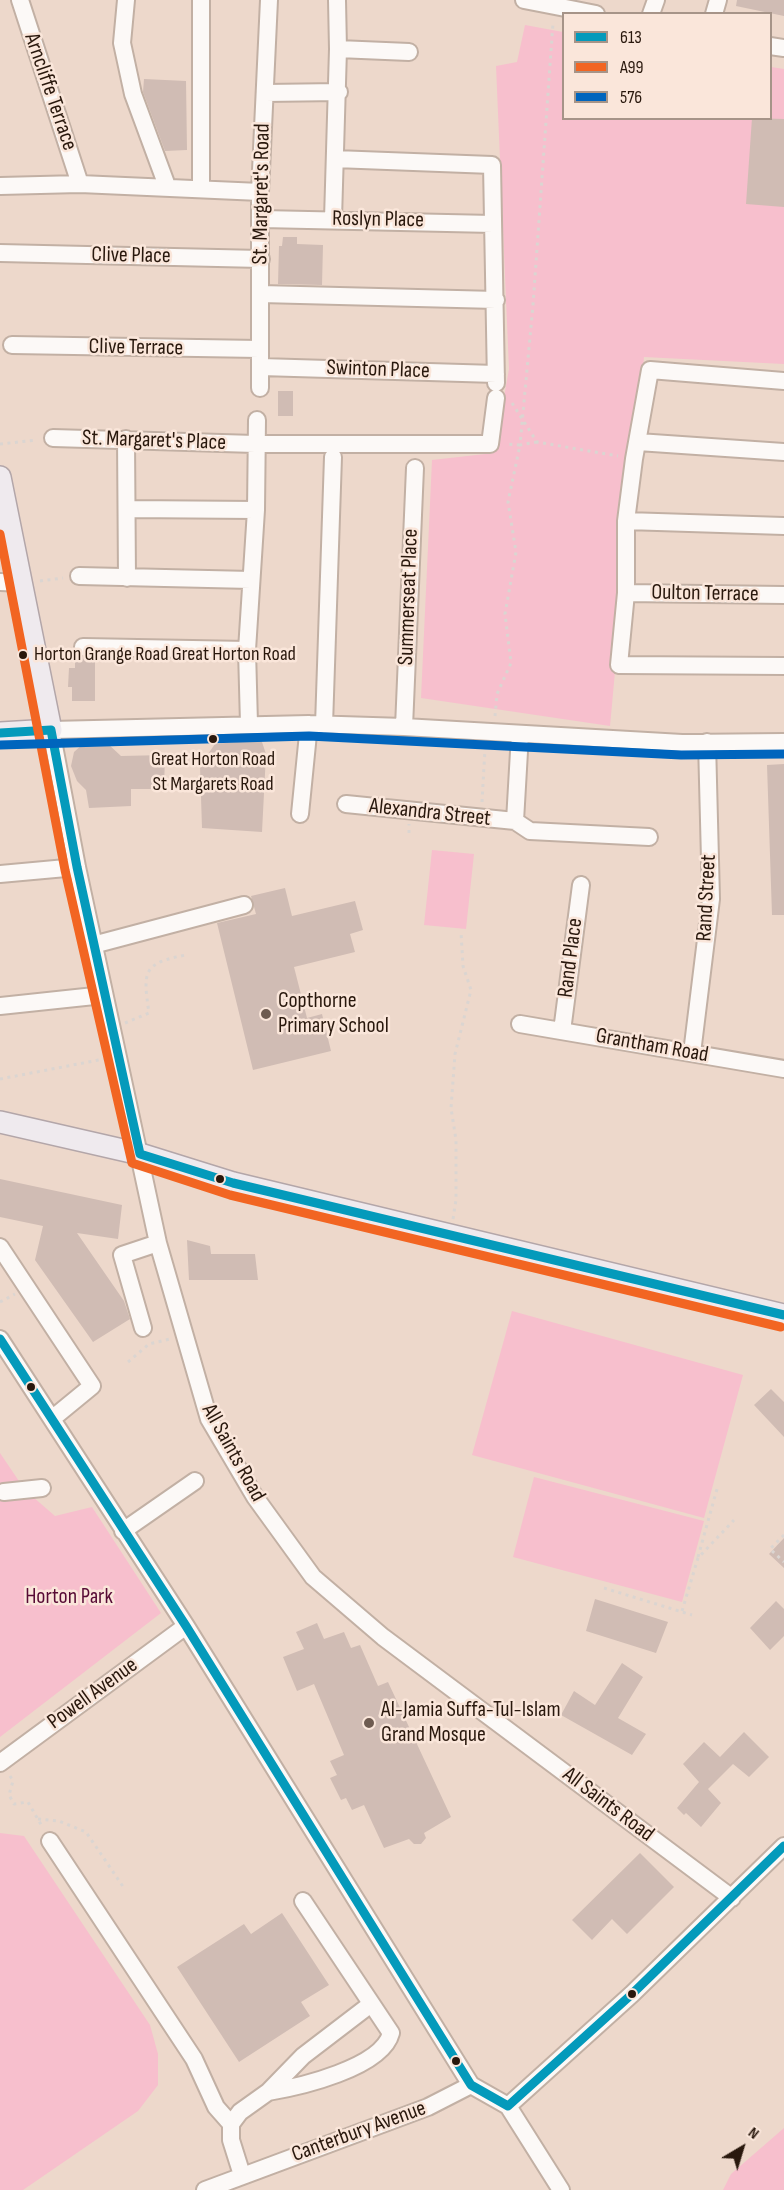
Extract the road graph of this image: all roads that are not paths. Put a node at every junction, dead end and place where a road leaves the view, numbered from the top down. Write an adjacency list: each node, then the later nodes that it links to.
1 (20, 0): 14 (street, Arncliffe Terrace)
2 (126, 0): 15 (street)
3 (201, 0): 16 (street)
4 (269, 0): 11 (street, St. Margaret's Road)
5 (337, 0): 8 (street)
6 (524, 0): 7 (street)
7 (586, 12)
8 (338, 49): 9 (street); 10 (street)
9 (409, 52)
10 (339, 92): 11 (street); 12 (street)
11 (265, 93): 17 (street, St. Margaret's Road)
12 (335, 159): 19 (street); 20 (street)
13 (2, 182): 14 (street)
14 (80, 184): 15 (street)
15 (167, 186): 16 (street)
16 (201, 188): 17 (street)
17 (260, 192): 18 (street, St. Margaret's Road)
18 (262, 219): 19 (street, Roslyn Place); 22 (street, St. Margaret's Road)
19 (333, 219): 20 (street, Roslyn Place)
20 (493, 224): 24 (street)
21 (0, 253): 22 (street, Clive Place)
22 (261, 259): 23 (street, St. Margaret's Road)
23 (261, 294): 24 (street); 26 (street, St. Margaret's Road)
24 (496, 300): 29 (street)
25 (12, 345): 26 (street, Clive Terrace)
26 (259, 349): 27 (street, St. Margaret's Road)
27 (261, 367): 29 (street, Swinton Place); 30 (street, St. Margaret's Road)
28 (784, 381): 35 (street)
29 (496, 385): 34 (street, St. Margaret's Place)
30 (260, 388)
31 (256, 420): 34 (street)
32 (53, 438): 33 (street, St. Margaret's Place)
33 (126, 439): 34 (street, St. Margaret's Place); 40 (street)
34 (255, 444): 41 (street)
35 (636, 451): 36 (street); 42 (street)
36 (784, 452)
37 (333, 457): 55 (street)
38 (415, 468): 56 (street, Summerseat Place)
39 (0, 477): 48 (main road)
40 (128, 509): 41 (street); 45 (street)
41 (256, 510): 46 (street)
42 (626, 521): 43 (street); 49 (street)
43 (784, 526)
44 (80, 576): 45 (street)
45 (127, 578): 46 (street)
46 (251, 580): 52 (street)
47 (0, 582): 48 (street)
48 (23, 583): 57 (main road)
49 (626, 592): 50 (street, Oulton Terrace); 53 (street)
50 (784, 595)
51 (83, 647): 52 (street)
52 (247, 650): 54 (street)
53 (784, 666)
54 (249, 724): 55 (street); 57 (street)
55 (316, 724): 56 (street); 63 (street)
56 (404, 727): 59 (street)
57 (51, 730): 58 (main road); 66 (street, All Saints Road)
58 (0, 732)
59 (520, 734): 60 (street); 64 (street, Alexandra Street)
60 (707, 742): 61 (street); 75 (street, Rand Street)
61 (784, 742)
62 (346, 804): 64 (street, Alexandra Street)
63 (300, 814)
64 (515, 821): 65 (street, Alexandra Street)
65 (649, 837)
66 (77, 867): 67 (street); 70 (street, All Saints Road)
67 (0, 874)
68 (581, 885): 74 (street, Rand Place)
69 (244, 905): 70 (street)
70 (93, 945): 71 (street, All Saints Road)
71 (104, 995): 72 (street); 78 (street, All Saints Road)
72 (0, 1006)
73 (520, 1024): 74 (street, Grantham Road)
74 (562, 1031): 75 (street, Grantham Road)
75 (692, 1053): 76 (street, Grantham Road)
76 (784, 1069)
77 (0, 1122): 78 (main road)
78 (140, 1154): 79 (street, All Saints Road); 81 (main road)
79 (158, 1243): 82 (street); 93 (street, All Saints Road)
80 (0, 1248): 84 (street)
81 (784, 1315)
82 (143, 1328)
83 (0, 1339): 84 (street)
84 (53, 1418): 88 (street)
85 (195, 1481): 88 (street)
86 (42, 1488): 87 (street)
87 (1, 1494)
88 (123, 1531): 89 (street)
89 (186, 1626): 90 (street, Powell Avenue); 96 (street)
90 (0, 1763)
91 (50, 1841): 99 (street)
92 (781, 1856): 93 (street)
93 (732, 1898): 98 (street)
94 (303, 1901): 95 (street)
95 (371, 2004): 97 (street); 97 (street)
96 (471, 2085): 98 (street); 100 (street, Canterbury Avenue)
97 (268, 2092): 99 (street)
98 (508, 2106): 102 (street)
99 (231, 2124): 100 (street)
100 (242, 2175): 101 (street, Canterbury Avenue)
101 (205, 2190)
102 (561, 2190)

